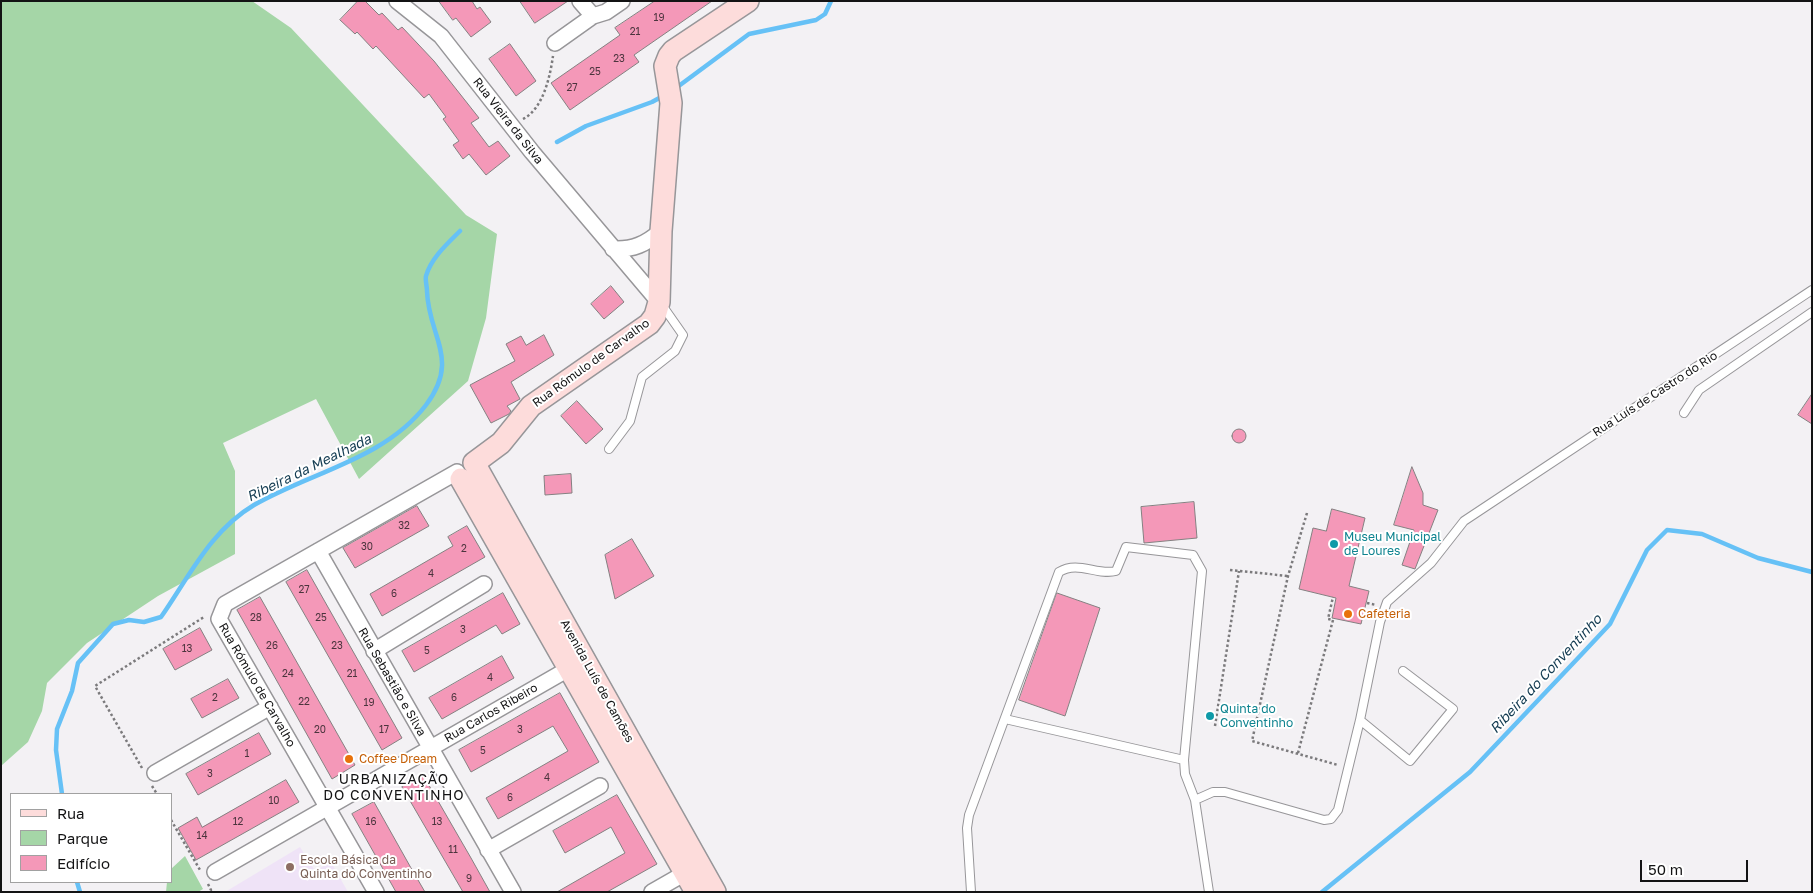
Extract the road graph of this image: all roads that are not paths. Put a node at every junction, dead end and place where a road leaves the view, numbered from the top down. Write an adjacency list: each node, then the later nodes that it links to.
1 (397, 1): 8 (street, Rua Vieira da Silva)
2 (580, 1): 5 (street)
3 (622, 1): 5 (street)
4 (748, 1): 7 (street)
5 (593, 16): 6 (street)
6 (555, 42)
7 (661, 231): 8 (street); 10 (street)
8 (613, 248): 10 (street, Rua Vieira da Silva)
9 (1812, 290): 22 (lane, Rua Luís de Castro do Rio)
10 (660, 302): 13 (lane); 14 (street, Rua Rómulo de Carvalho)
11 (1812, 312): 12 (lane)
12 (1684, 413)
13 (609, 449)
14 (467, 471): 15 (street, Rua Rómulo de Carvalho); 18 (street, Avenida Luís de Camões)
15 (318, 550): 17 (street, Rua Sebastião e Silva); 20 (street, Rua Rómulo de Carvalho)
16 (484, 584): 17 (street)
17 (374, 650): 23 (street, Rua Sebastião e Silva)
18 (577, 664): 23 (street, Rua Carlos Ribeiro); 30 (street, Avenida Luís de Camões)
19 (1402, 671): 22 (lane)
20 (270, 707): 25 (street); 28 (street, Rua Rómulo de Carvalho)
21 (1005, 719): 24 (lane); 24 (lane); 37 (lane)
22 (1360, 720): 27 (lane, Rua Luís de Castro do Rio)
23 (430, 748): 28 (street, Rua Carlos Ribeiro); 29 (street, Rua Sebastião e Silva)
24 (1184, 760): 27 (lane)
25 (148, 773)
26 (600, 786): 29 (street)
27 (1195, 800): 38 (lane)
28 (327, 808): 31 (street, Rua Carlos Ribeiro); 32 (street, Rua Rómulo de Carvalho)
29 (488, 850): 33 (street, Rua Sebastião e Silva)
30 (693, 868): 34 (street); 35 (street, Avenida Luís de Camões); 36 (street, Avenida Luís de Camões)
31 (215, 872)
32 (376, 892)
33 (513, 892)
34 (652, 892)
35 (696, 892)
36 (715, 892)
37 (971, 892)
38 (1209, 892)

